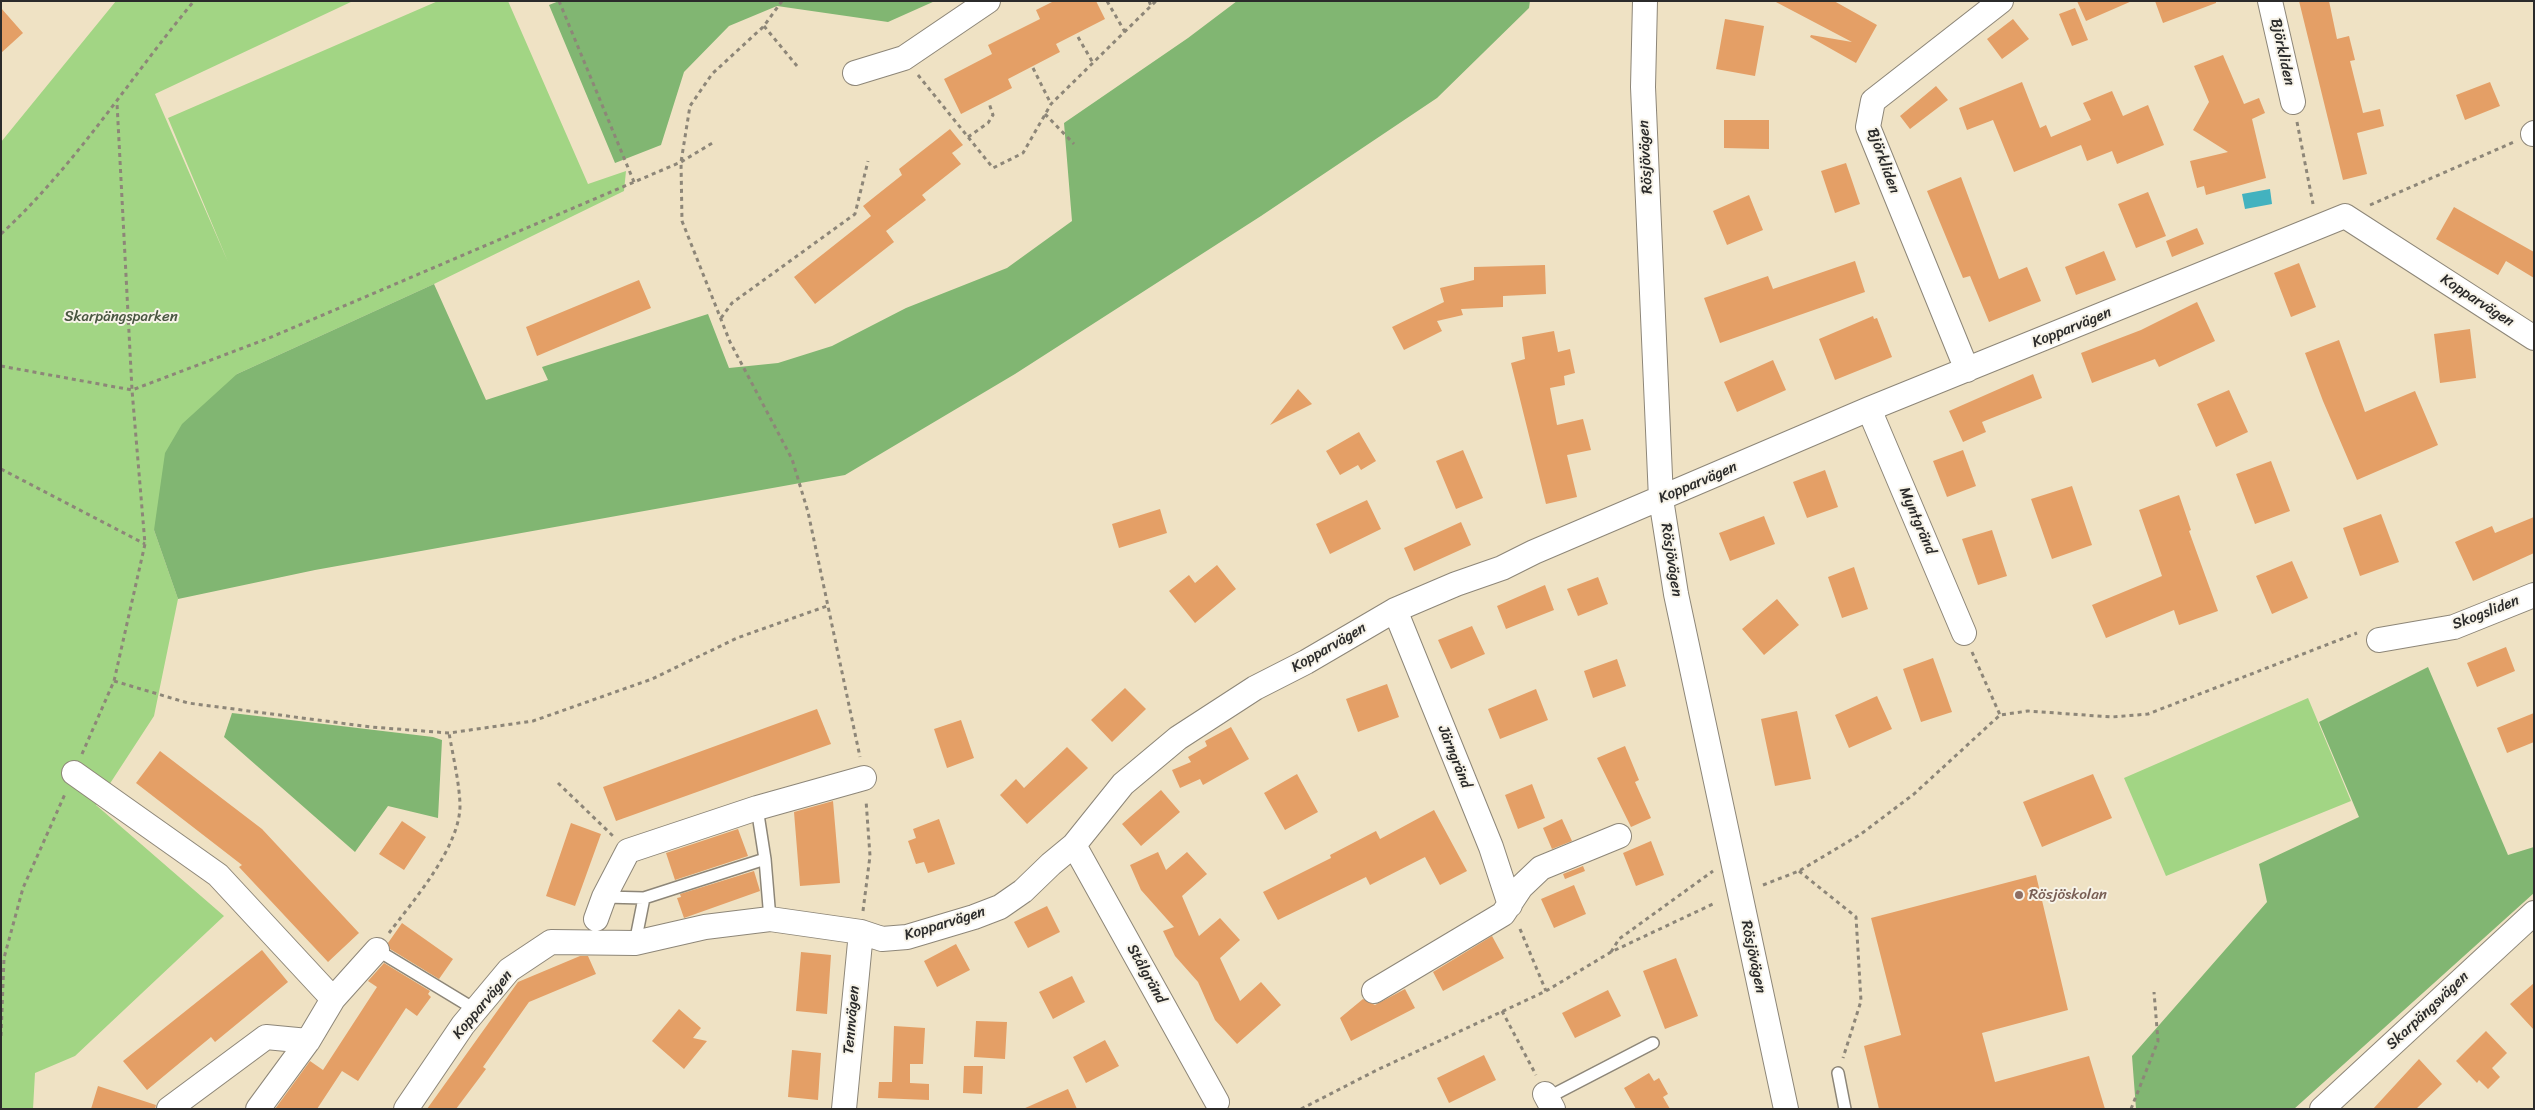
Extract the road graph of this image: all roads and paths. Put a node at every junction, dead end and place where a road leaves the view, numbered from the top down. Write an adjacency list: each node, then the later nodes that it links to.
1 (194, 1): 22 (path)
2 (559, 1): 31 (path)
3 (782, 1): 12 (path)
4 (988, 1): 15 (street)
5 (1107, 1): 13 (path)
6 (1148, 1): 11 (path)
7 (1156, 1): 11 (path)
8 (1645, 1): 42 (street, Rösjövägen)
9 (2001, 1): 38 (street, Björkliden)
10 (2270, 1): 21 (street, Björkliden)
11 (1151, 6): 13 (path)
12 (764, 26): 17 (path); 30 (path)
13 (1125, 32): 16 (path)
14 (1078, 37): 16 (path)
15 (904, 58): 19 (street); 26 (path)
16 (1093, 63): 23 (path)
17 (797, 66)
18 (1033, 68): 23 (path)
19 (855, 73)
20 (989, 102): 26 (path)
21 (2293, 102): 33 (path)
22 (117, 103): 34 (path); 39 (path)
23 (1051, 104): 24 (path)
24 (1045, 114): 26 (path); 28 (path)
25 (2533, 133): 32 (path)
26 (968, 137)
27 (714, 142): 30 (path)
28 (1074, 144)
29 (868, 161): 35 (path)
30 (681, 162): 31 (path); 35 (path)
31 (634, 182): 39 (path)
32 (2345, 216): 33 (street, Kopparvägen); 36 (street, Kopparvägen)
33 (2318, 227): 38 (street, Kopparvägen)
34 (1, 234)
35 (721, 319): 45 (path)
36 (2534, 338)
37 (1, 366): 39 (path)
38 (1967, 370): 40 (street, Kopparvägen)
39 (132, 390): 43 (path)
40 (1870, 409): 42 (street, Kopparvägen); 47 (street, Myntgränd)
41 (1, 469): 43 (path)
42 (1662, 499): 46 (street, Kopparvägen); 90 (street, Rösjövägen)
43 (146, 544): 49 (path)
44 (2534, 595): 48 (street, Skogsliden)
45 (827, 606): 51 (path); 53 (path)
46 (1394, 610): 57 (street, Kopparvägen); 65 (street, Järngränd)
47 (1964, 633): 50 (path)
48 (2378, 640): 50 (path)
49 (114, 681): 51 (path); 52 (path)
50 (2000, 715): 61 (path)
51 (449, 732): 71 (path)
52 (74, 773): 76 (street); 79 (path)
53 (864, 778): 55 (street); 69 (path)
54 (558, 783): 58 (path)
55 (757, 808): 58 (street); 59 (lane)
56 (1618, 836): 65 (street)
57 (1074, 845): 69 (street, Kopparvägen); 83 (street, Stålgränd)
58 (628, 851): 66 (street)
59 (765, 859): 63 (lane); 68 (lane)
60 (1715, 870): 72 (path)
61 (1799, 871): 62 (path); 82 (path)
62 (1763, 885)
63 (644, 898): 66 (lane); 70 (lane)
64 (1716, 903): 72 (path)
65 (1510, 905): 73 (street); 74 (path)
66 (600, 908)
67 (2534, 913): 93 (street, Skarpängsvägen)
68 (770, 919): 69 (street, Kopparvägen); 70 (street, Kopparvägen)
69 (861, 932): 85 (street, Tennvägen)
70 (635, 943): 77 (street, Kopparvägen)
71 (377, 950): 76 (street); 77 (lane)
72 (1611, 952): 74 (path)
73 (1374, 991)
74 (1546, 991): 78 (path)
75 (2154, 992): 92 (path)
76 (333, 999): 80 (street)
77 (476, 1010): 88 (street, Kopparvägen)
78 (1502, 1011): 84 (path); 89 (path)
79 (1, 1036)
80 (308, 1041): 86 (street); 87 (street)
81 (1652, 1043): 84 (lane)
82 (1838, 1073): 91 (lane)
83 (1217, 1102)
84 (1550, 1104)
85 (847, 1108)
86 (169, 1109)
87 (258, 1109)
88 (406, 1109)
89 (1301, 1109)
90 (1786, 1109)
91 (1845, 1109)
92 (2131, 1109)
93 (2322, 1109)

